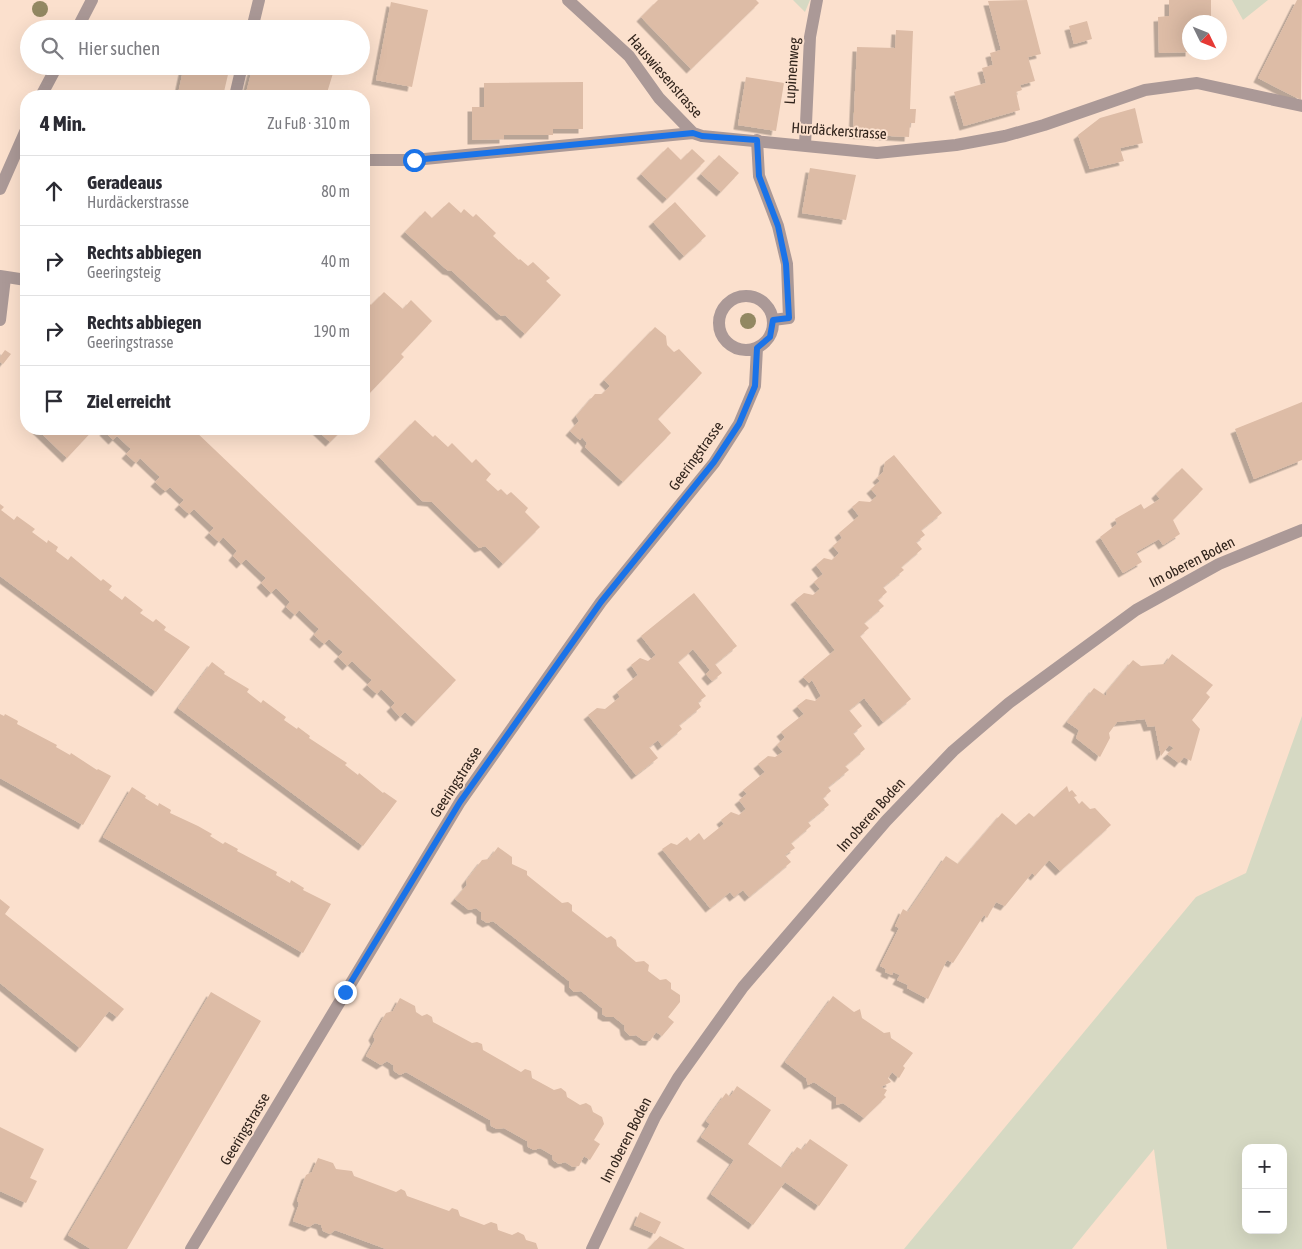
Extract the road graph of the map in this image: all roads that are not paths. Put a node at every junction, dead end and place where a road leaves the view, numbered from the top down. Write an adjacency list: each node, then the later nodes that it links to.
1 (92, 0): 5 (street)
2 (259, 0): 6 (street)
3 (568, 0): 12 (street, Hauswiesenstrasse)
4 (817, 0): 15 (street, Lupinenweg)
5 (82, 20)
6 (254, 20)
7 (52, 75): 9 (street)
8 (240, 75): 10 (street)
9 (44, 90)
10 (236, 90)
11 (1302, 106): 15 (street, Hurdäckerstrasse)
12 (693, 133): 13 (street, Hurdäckerstrasse); 16 (street, Hurdäckerstrasse)
13 (757, 140): 15 (street, Hurdäckerstrasse); 21 (street)
14 (20, 144): 17 (street)
15 (804, 145)
16 (370, 160)
17 (0, 189)
18 (2, 277): 19 (street); 20 (street)
19 (20, 279)
20 (0, 320)
21 (773, 320): 22 (street); 22 (street)
22 (757, 348): 24 (street, Geeringstrasse)
23 (1302, 530): 25 (street, Im oberen Boden)
24 (191, 1249)
25 (592, 1249)

